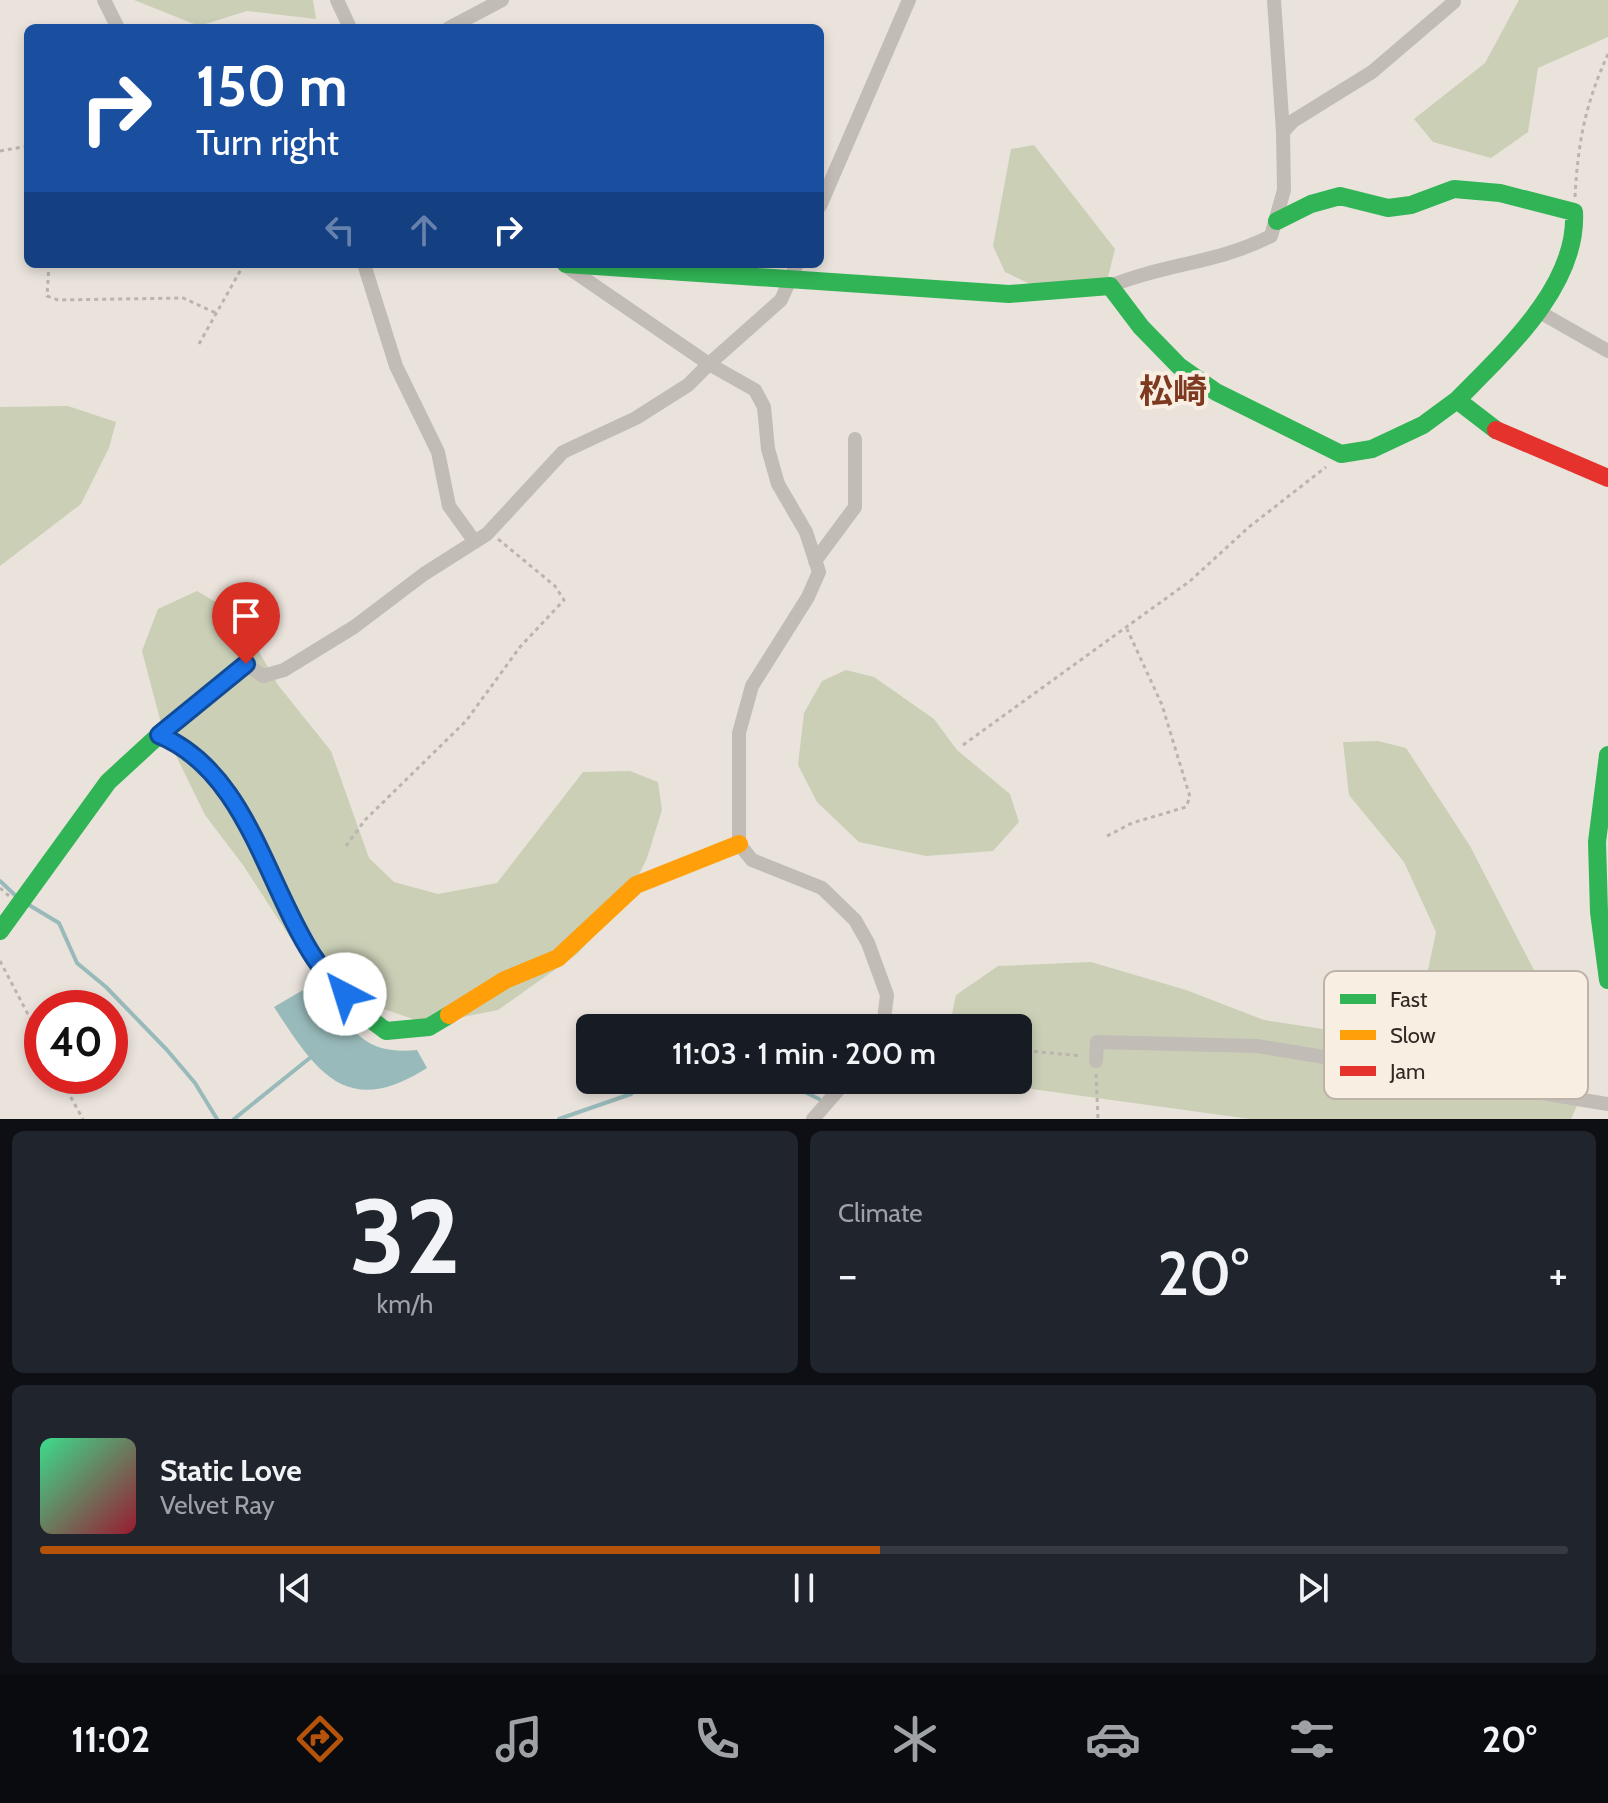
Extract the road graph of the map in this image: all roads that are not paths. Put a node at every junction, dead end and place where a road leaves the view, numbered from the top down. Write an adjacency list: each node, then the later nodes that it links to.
1 (104, 0): 7 (street)
2 (337, 0): 8 (street)
3 (502, 0): 9 (street)
4 (909, 0): 11 (street)
5 (1274, 0): 10 (street)
6 (1454, 2): 10 (street)
7 (116, 24)
8 (348, 24)
9 (457, 24)
10 (1283, 132): 12 (street)
11 (824, 197)
12 (1277, 221): 17 (street); 18 (street)
13 (365, 268): 24 (street)
14 (570, 268): 20 (street)
15 (695, 268): 16 (street)
16 (794, 271): 17 (street); 20 (street)
17 (1110, 286): 21 (street)
18 (1536, 310): 19 (street); 21 (street)
19 (1608, 351)
20 (709, 364): 24 (street); 25 (street)
21 (1457, 400): 23 (street)
22 (855, 439): 25 (street)
23 (1608, 478)
24 (475, 542): 26 (street)
25 (815, 561): 28 (street)
26 (159, 735): 28 (street); 29 (street)
27 (1608, 755): 30 (street)
28 (739, 844): 31 (street)
29 (0, 931)
30 (1608, 980)
31 (885, 1014)
32 (1324, 1057): 33 (street)
33 (1096, 1061)
34 (835, 1094): 37 (street)
35 (1578, 1099): 36 (street)
36 (1608, 1104)
37 (813, 1119)

